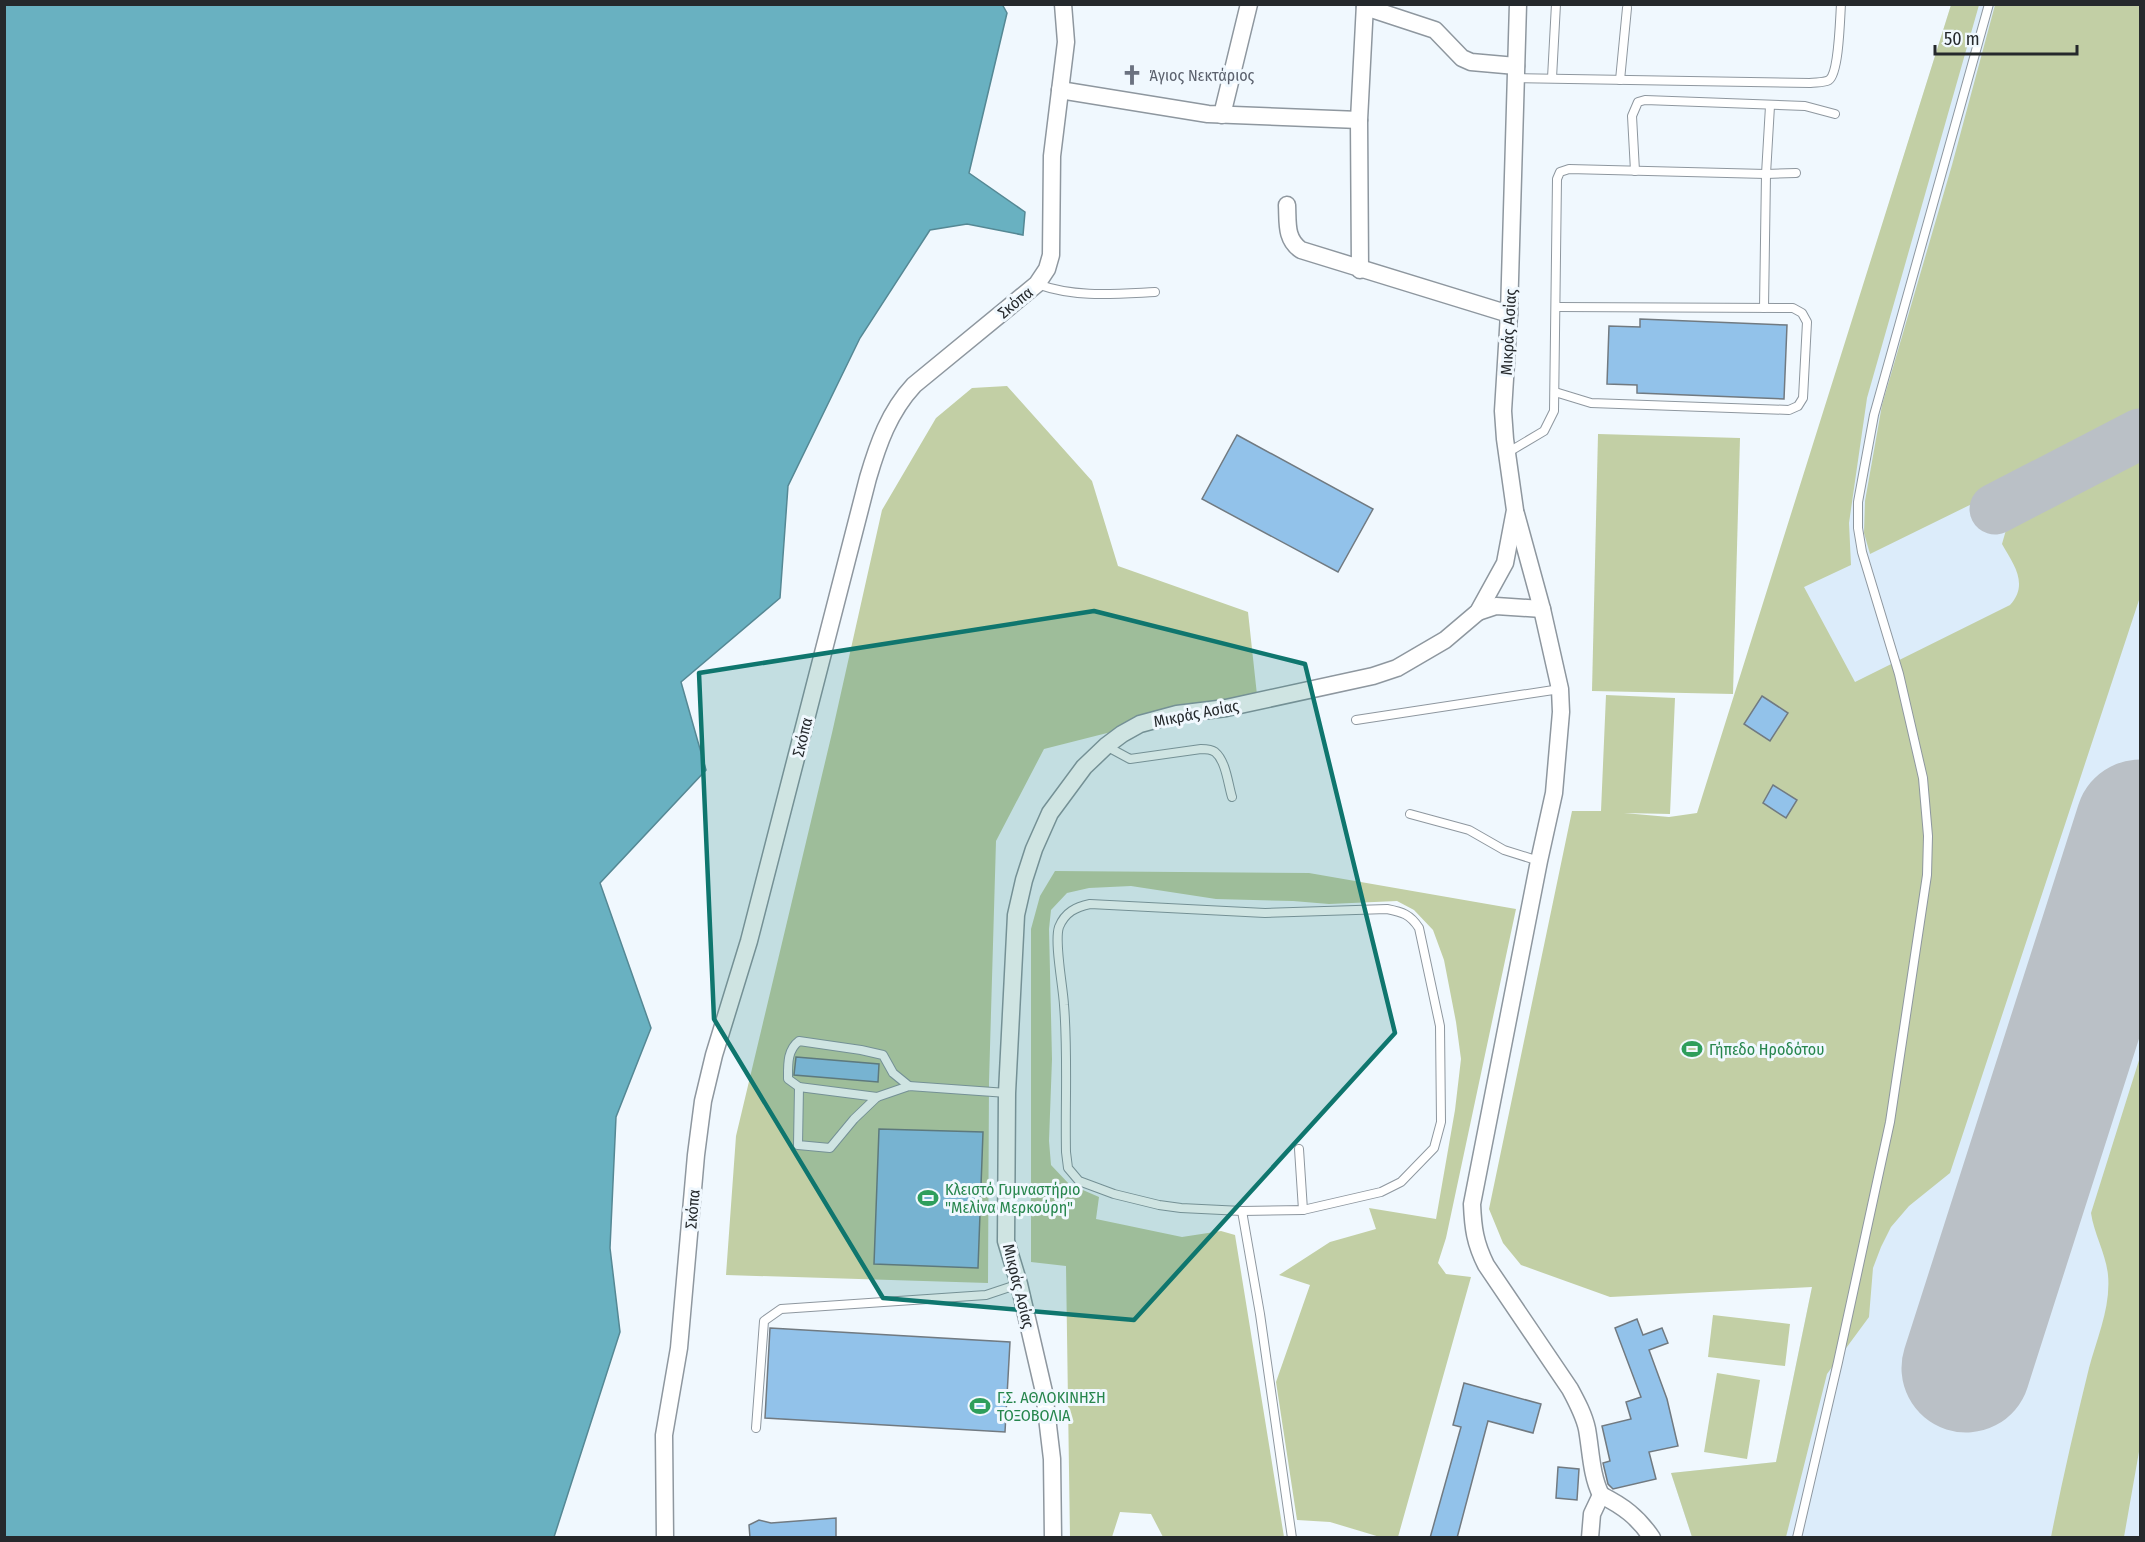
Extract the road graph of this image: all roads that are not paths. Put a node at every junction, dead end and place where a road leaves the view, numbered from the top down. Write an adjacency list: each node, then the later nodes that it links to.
1 (1063, 4): 12 (street, Σκόπα)
2 (1249, 4): 15 (street)
3 (1518, 4): 9 (street, Μικράς Ασίας)
4 (1556, 4): 10 (lane)
5 (1841, 4): 11 (lane)
6 (1989, 4): 53 (lane)
7 (1365, 6): 9 (street); 16 (street)
8 (1627, 8): 11 (lane)
9 (1516, 72): 10 (lane); 26 (street, Μικράς Ασίας)
10 (1552, 78): 11 (lane)
11 (1620, 80)
12 (1060, 90): 15 (street); 22 (street, Σκόπα)
13 (1770, 106): 14 (lane); 17 (lane); 19 (lane)
14 (1835, 114)
15 (1222, 115): 16 (street)
16 (1359, 120): 21 (street)
17 (1635, 171): 19 (lane); 24 (lane)
18 (1796, 173): 19 (lane)
19 (1766, 174): 25 (lane)
20 (1287, 205): 21 (street)
21 (1360, 270): 26 (street)
22 (1037, 284): 23 (lane); 48 (street, Σκόπα)
23 (1155, 292)
24 (1557, 307): 25 (lane); 27 (lane)
25 (1764, 308): 27 (lane)
26 (1509, 314): 28 (street, Μικράς Ασίας)
27 (1555, 392): 28 (lane)
28 (1507, 453): 29 (street, Μικράς Ασίας)
29 (1515, 510): 30 (street); 31 (street, Μικράς Ασίας)
30 (1542, 609): 31 (street); 32 (street)
31 (1478, 612): 34 (street, Μικράς Ασίας)
32 (1560, 689): 33 (lane); 37 (street)
33 (1356, 720)
34 (1106, 746): 35 (lane); 40 (street, Μικράς Ασίας)
35 (1232, 797)
36 (1410, 814): 37 (lane)
37 (1539, 861): 47 (street)
38 (909, 1086): 39 (lane); 40 (lane); 41 (lane)
39 (799, 1087): 41 (lane); 41 (lane)
40 (1007, 1093): 45 (street, Μικράς Ασίας)
41 (876, 1097)
42 (1299, 1149): 43 (lane)
43 (1303, 1210): 44 (lane); 44 (lane)
44 (1242, 1211): 50 (lane)
45 (1019, 1284): 46 (lane); 49 (street, Μικράς Ασίας)
46 (756, 1428)
47 (1601, 1495): 51 (street); 52 (street)
48 (665, 1538)
49 (1053, 1538)
50 (1292, 1538)
51 (1590, 1538)
52 (1652, 1538)
53 (1797, 1538)

